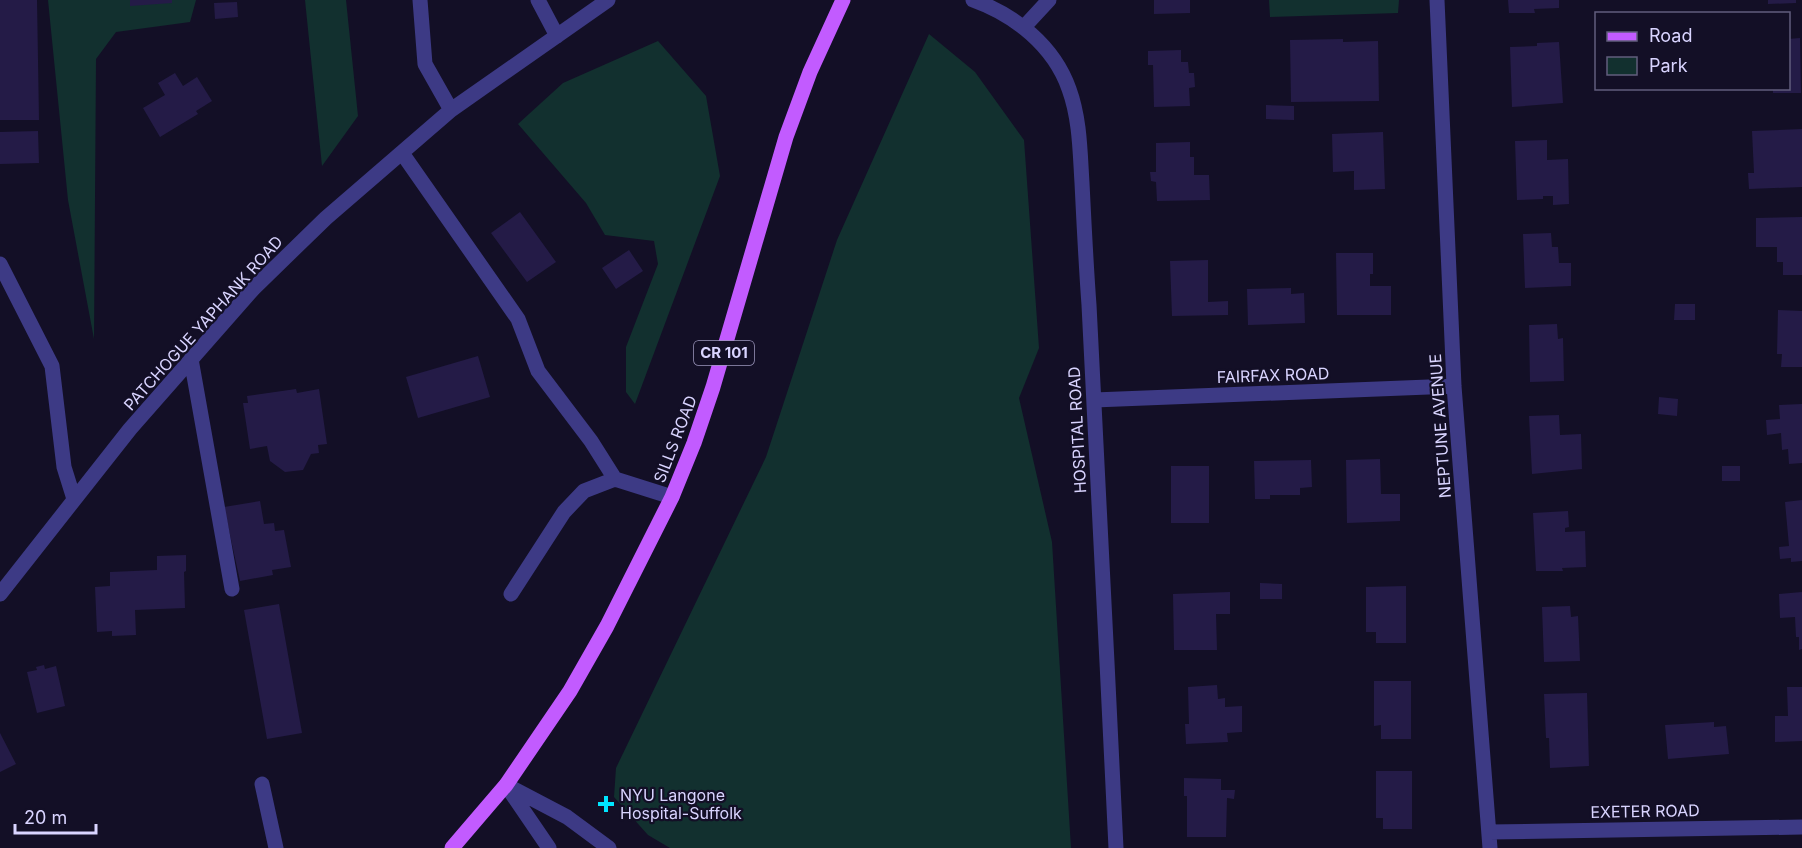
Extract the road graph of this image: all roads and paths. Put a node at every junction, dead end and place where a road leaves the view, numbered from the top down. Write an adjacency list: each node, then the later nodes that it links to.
1 (420, 0): 10 (street)
2 (538, 0): 9 (street)
3 (608, 0): 9 (street, PATCHOGUE YAPHANK ROAD)
4 (843, 0): 17 (main road, SILLS ROAD / CR 101)
5 (973, 0): 8 (street, HOSPITAL ROAD)
6 (1049, 0): 8 (street)
7 (1437, 0): 14 (street, NEPTUNE AVENUE)
8 (1024, 27): 15 (street, HOSPITAL ROAD)
9 (557, 36): 10 (street, PATCHOGUE YAPHANK ROAD)
10 (451, 110): 11 (street, PATCHOGUE YAPHANK ROAD)
11 (402, 153): 13 (street, PATCHOGUE YAPHANK ROAD); 16 (street)
12 (0, 264): 18 (street)
13 (191, 359): 18 (street, PATCHOGUE YAPHANK ROAD); 19 (street)
14 (1454, 386): 15 (street, FAIRFAX ROAD); 25 (street, NEPTUNE AVENUE)
15 (1094, 400): 30 (street, HOSPITAL ROAD)
16 (615, 479): 17 (street); 21 (street)
17 (672, 497): 23 (main road, SILLS ROAD / CR 101)
18 (74, 499): 20 (street, PATCHOGUE YAPHANK ROAD)
19 (232, 589)
20 (0, 594)
21 (511, 594)
22 (262, 784): 26 (street)
23 (506, 785): 27 (main road, SILLS ROAD / CR 101); 28 (street); 29 (street)
24 (1802, 826): 25 (street, EXETER ROAD)
25 (1490, 840)
26 (276, 848)
27 (452, 848)
28 (549, 848)
29 (609, 848)
30 (1116, 848)

